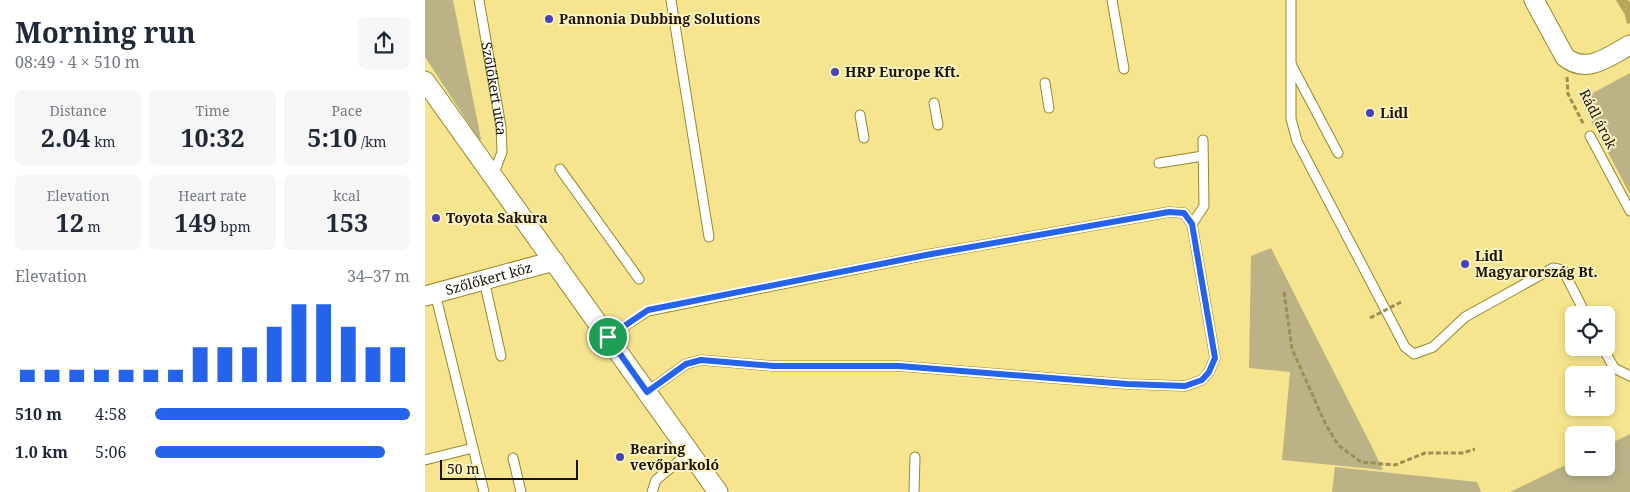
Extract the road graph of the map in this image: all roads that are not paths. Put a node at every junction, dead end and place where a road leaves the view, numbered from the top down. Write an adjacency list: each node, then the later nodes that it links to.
1 (479, 0): 22 (lane, Szőlőkert utca)
2 (671, 0): 25 (lane)
3 (1112, 0): 8 (lane)
4 (1291, 0): 7 (lane)
5 (1534, 0): 6 (street)
6 (1630, 45)
7 (1291, 64): 18 (lane); 30 (lane)
8 (1124, 70)
9 (425, 81): 22 (street)
10 (1045, 83): 12 (lane)
11 (934, 103): 14 (lane)
12 (1049, 108)
13 (860, 115): 16 (lane)
14 (937, 126)
15 (1590, 136): 23 (lane, Rádl árok)
16 (864, 138)
17 (1203, 140): 19 (lane)
18 (1338, 153)
19 (1203, 156): 20 (lane); 24 (lane)
20 (1159, 163)
21 (560, 169): 27 (lane)
22 (493, 176): 26 (street)
23 (1630, 212)
24 (1192, 224): 31 (lane); 35 (lane)
25 (709, 237)
26 (553, 261): 28 (street, Szőlőkert köz); 31 (street)
27 (639, 279)
28 (484, 280): 29 (street, Szőlőkert köz); 32 (lane)
29 (430, 294): 36 (lane)
30 (1581, 306)
31 (608, 337): 35 (street)
32 (501, 356)
33 (1607, 356): 34 (lane)
34 (1630, 376)
35 (647, 392): 37 (street)
36 (473, 448): 40 (lane); 41 (lane)
37 (690, 452): 43 (lane); 44 (street)
38 (513, 458): 42 (lane)
39 (915, 458): 45 (lane)
40 (425, 460)
41 (483, 492)
42 (521, 492)
43 (652, 492)
44 (718, 492)
45 (914, 492)

